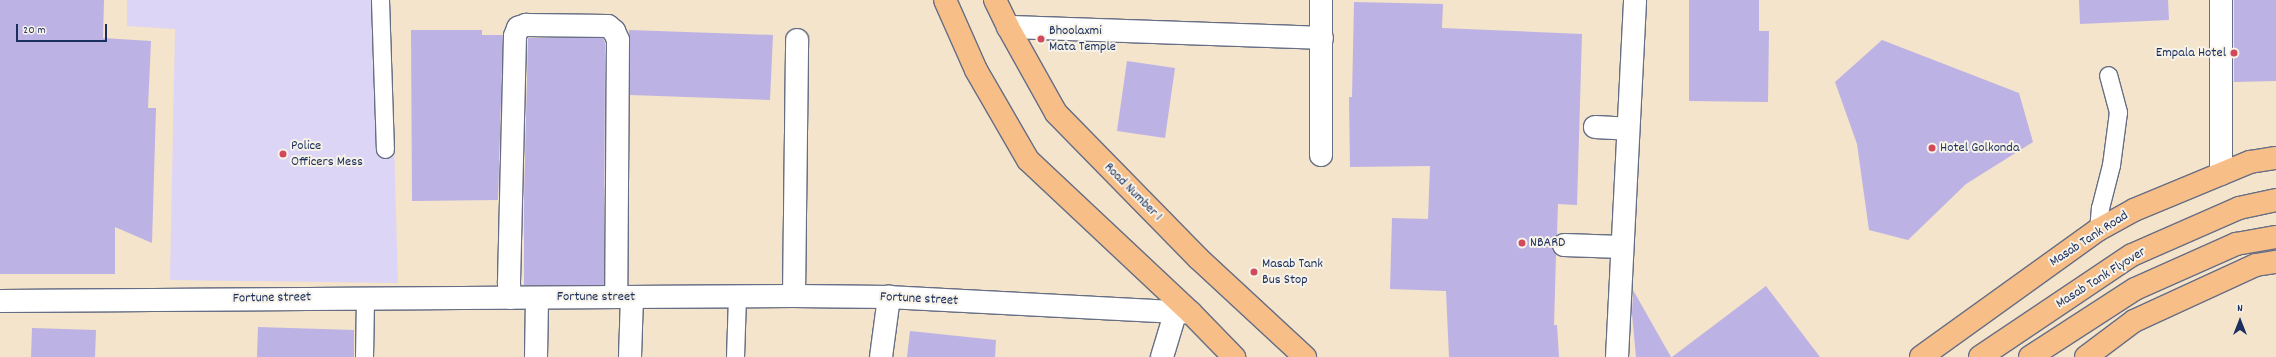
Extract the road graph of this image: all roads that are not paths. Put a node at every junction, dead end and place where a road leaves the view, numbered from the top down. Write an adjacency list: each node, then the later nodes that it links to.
1 (380, 0): 13 (lane)
2 (945, 0): 31 (main road)
3 (995, 0): 7 (main road, Road Number 1)
4 (1321, 0): 8 (street)
5 (1635, 0): 12 (street)
6 (2221, 0): 16 (street)
7 (1008, 28): 8 (street); 39 (main road, Road Number 1)
8 (1322, 38): 14 (street)
9 (797, 40): 24 (street)
10 (2108, 75): 18 (lane)
11 (1595, 127): 12 (street)
12 (1628, 129): 21 (street)
13 (385, 149)
14 (1321, 155)
15 (2276, 158): 16 (main road, Masab Tank Road)
16 (2221, 174): 18 (main road, Masab Tank Road)
17 (2276, 200): 42 (main road, Masab Tank Flyover)
18 (2098, 230): 41 (main road, Masab Tank Road)
19 (2276, 237): 43 (main road, Masab Tank Flyover)
20 (1564, 245): 21 (street)
21 (1622, 247): 40 (street)
22 (2276, 262): 44 (main road)
23 (738, 296): 24 (street, Fortune street); 26 (street, Fortune street); 35 (lane)
24 (794, 296): 27 (street, Fortune street)
25 (364, 297): 28 (street, Fortune street); 30 (street, Fortune street); 32 (lane)
26 (624, 297): 28 (street); 29 (street, Fortune street); 34 (street)
27 (889, 297): 31 (street, Fortune street); 36 (street)
28 (510, 298): 29 (street, Fortune street)
29 (536, 298): 33 (street)
30 (0, 301)
31 (1183, 314): 37 (street); 38 (main road)
32 (364, 357)
33 (536, 357)
34 (630, 357)
35 (735, 357)
36 (882, 357)
37 (1162, 357)
38 (1234, 357)
39 (1305, 357)
40 (1616, 357)
41 (1921, 357)
42 (1980, 357)
43 (2030, 357)
44 (2086, 357)

